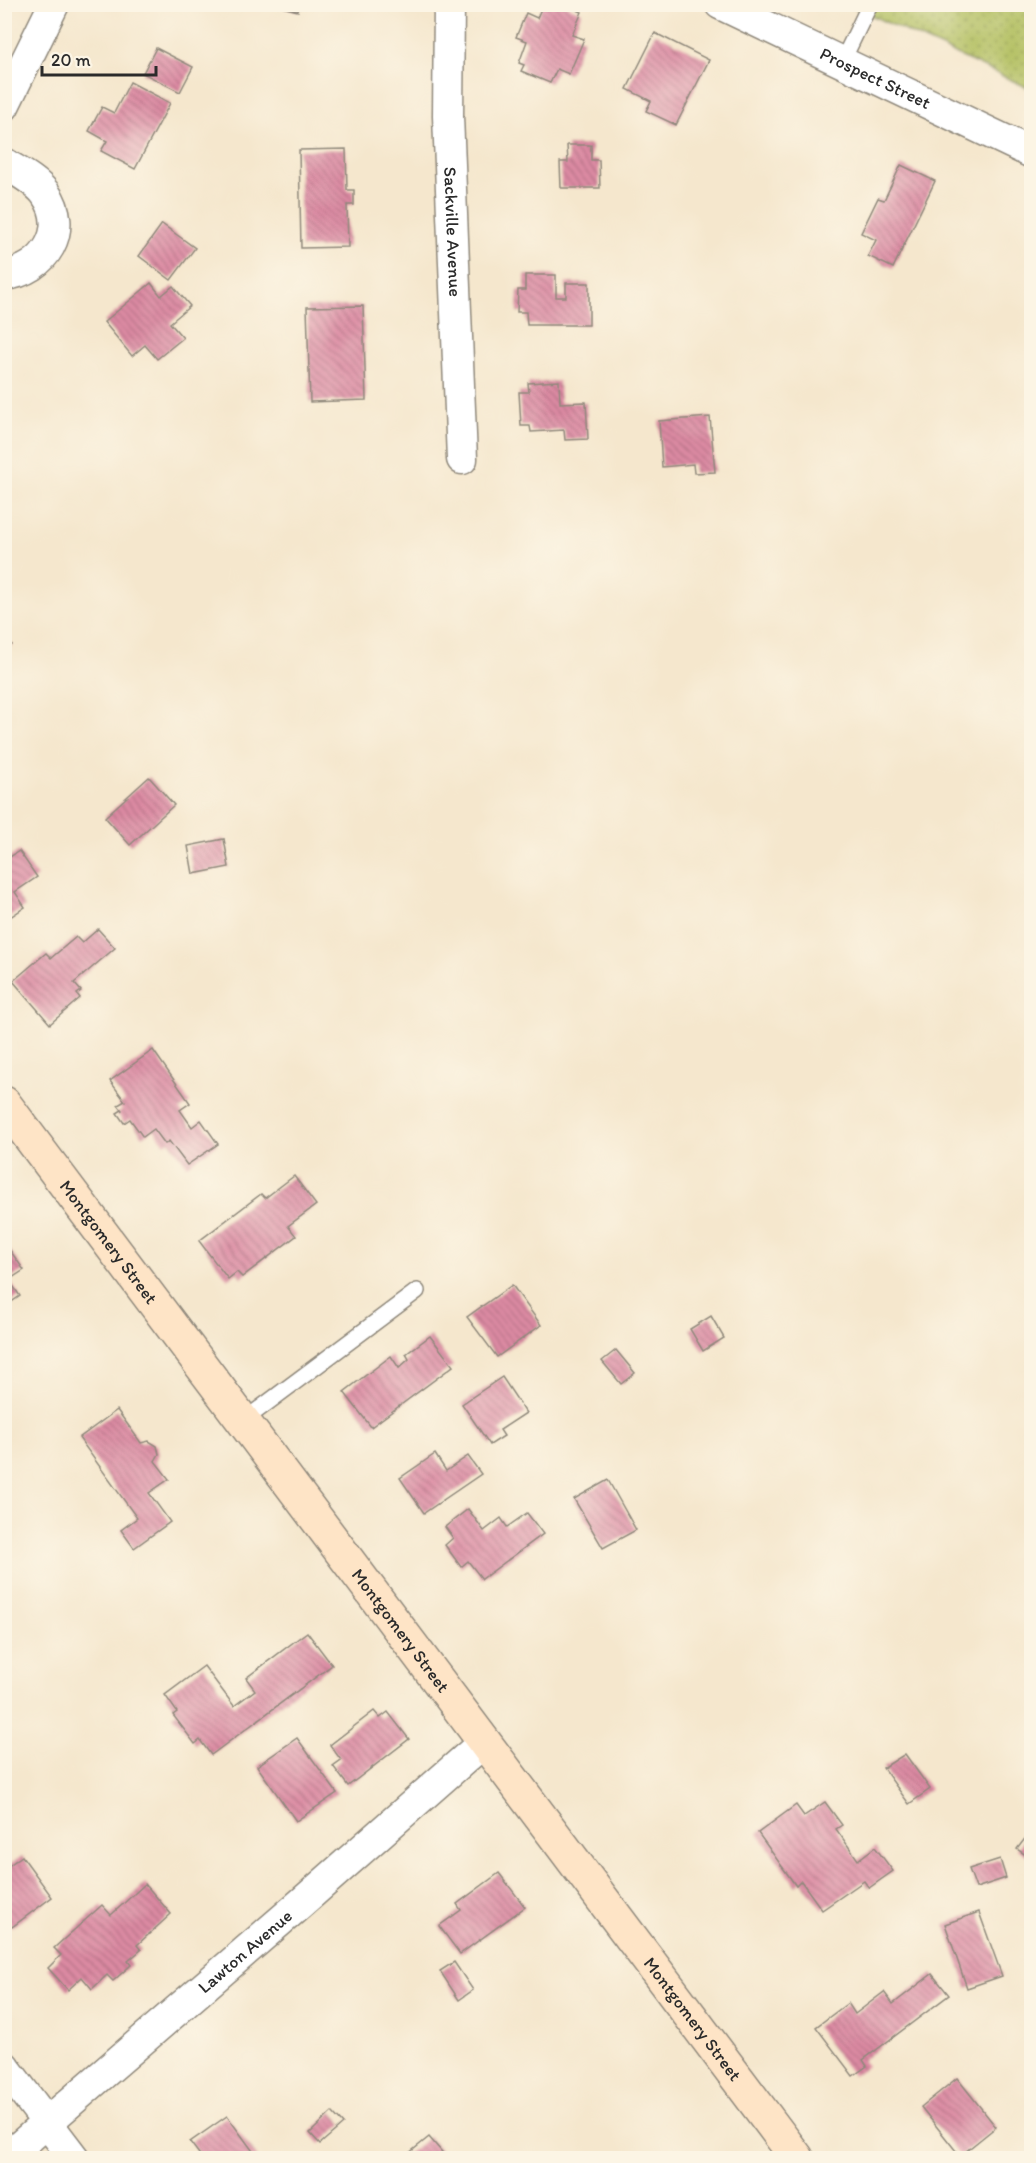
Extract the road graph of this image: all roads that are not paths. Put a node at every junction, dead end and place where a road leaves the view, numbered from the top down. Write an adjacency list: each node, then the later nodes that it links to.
1 (54, 4): 6 (street)
2 (449, 4): 10 (street, Sackville Avenue)
3 (720, 4): 5 (street, Prospect Street)
4 (870, 4): 5 (lane)
5 (842, 62): 7 (street, Prospect Street)
6 (4, 106)
7 (1032, 153)
8 (4, 163): 9 (street)
9 (4, 275)
10 (462, 459)
11 (4, 1103): 13 (main road, Montgomery Street)
12 (417, 1291): 13 (lane)
13 (243, 1421): 14 (main road, Montgomery Street)
14 (484, 1742): 16 (street, Lawton Avenue); 19 (main road, Montgomery Street)
15 (4, 2066): 16 (street)
16 (47, 2124): 17 (street, Lawton Avenue); 18 (street)
17 (6, 2158)
18 (75, 2158)
19 (797, 2158)

